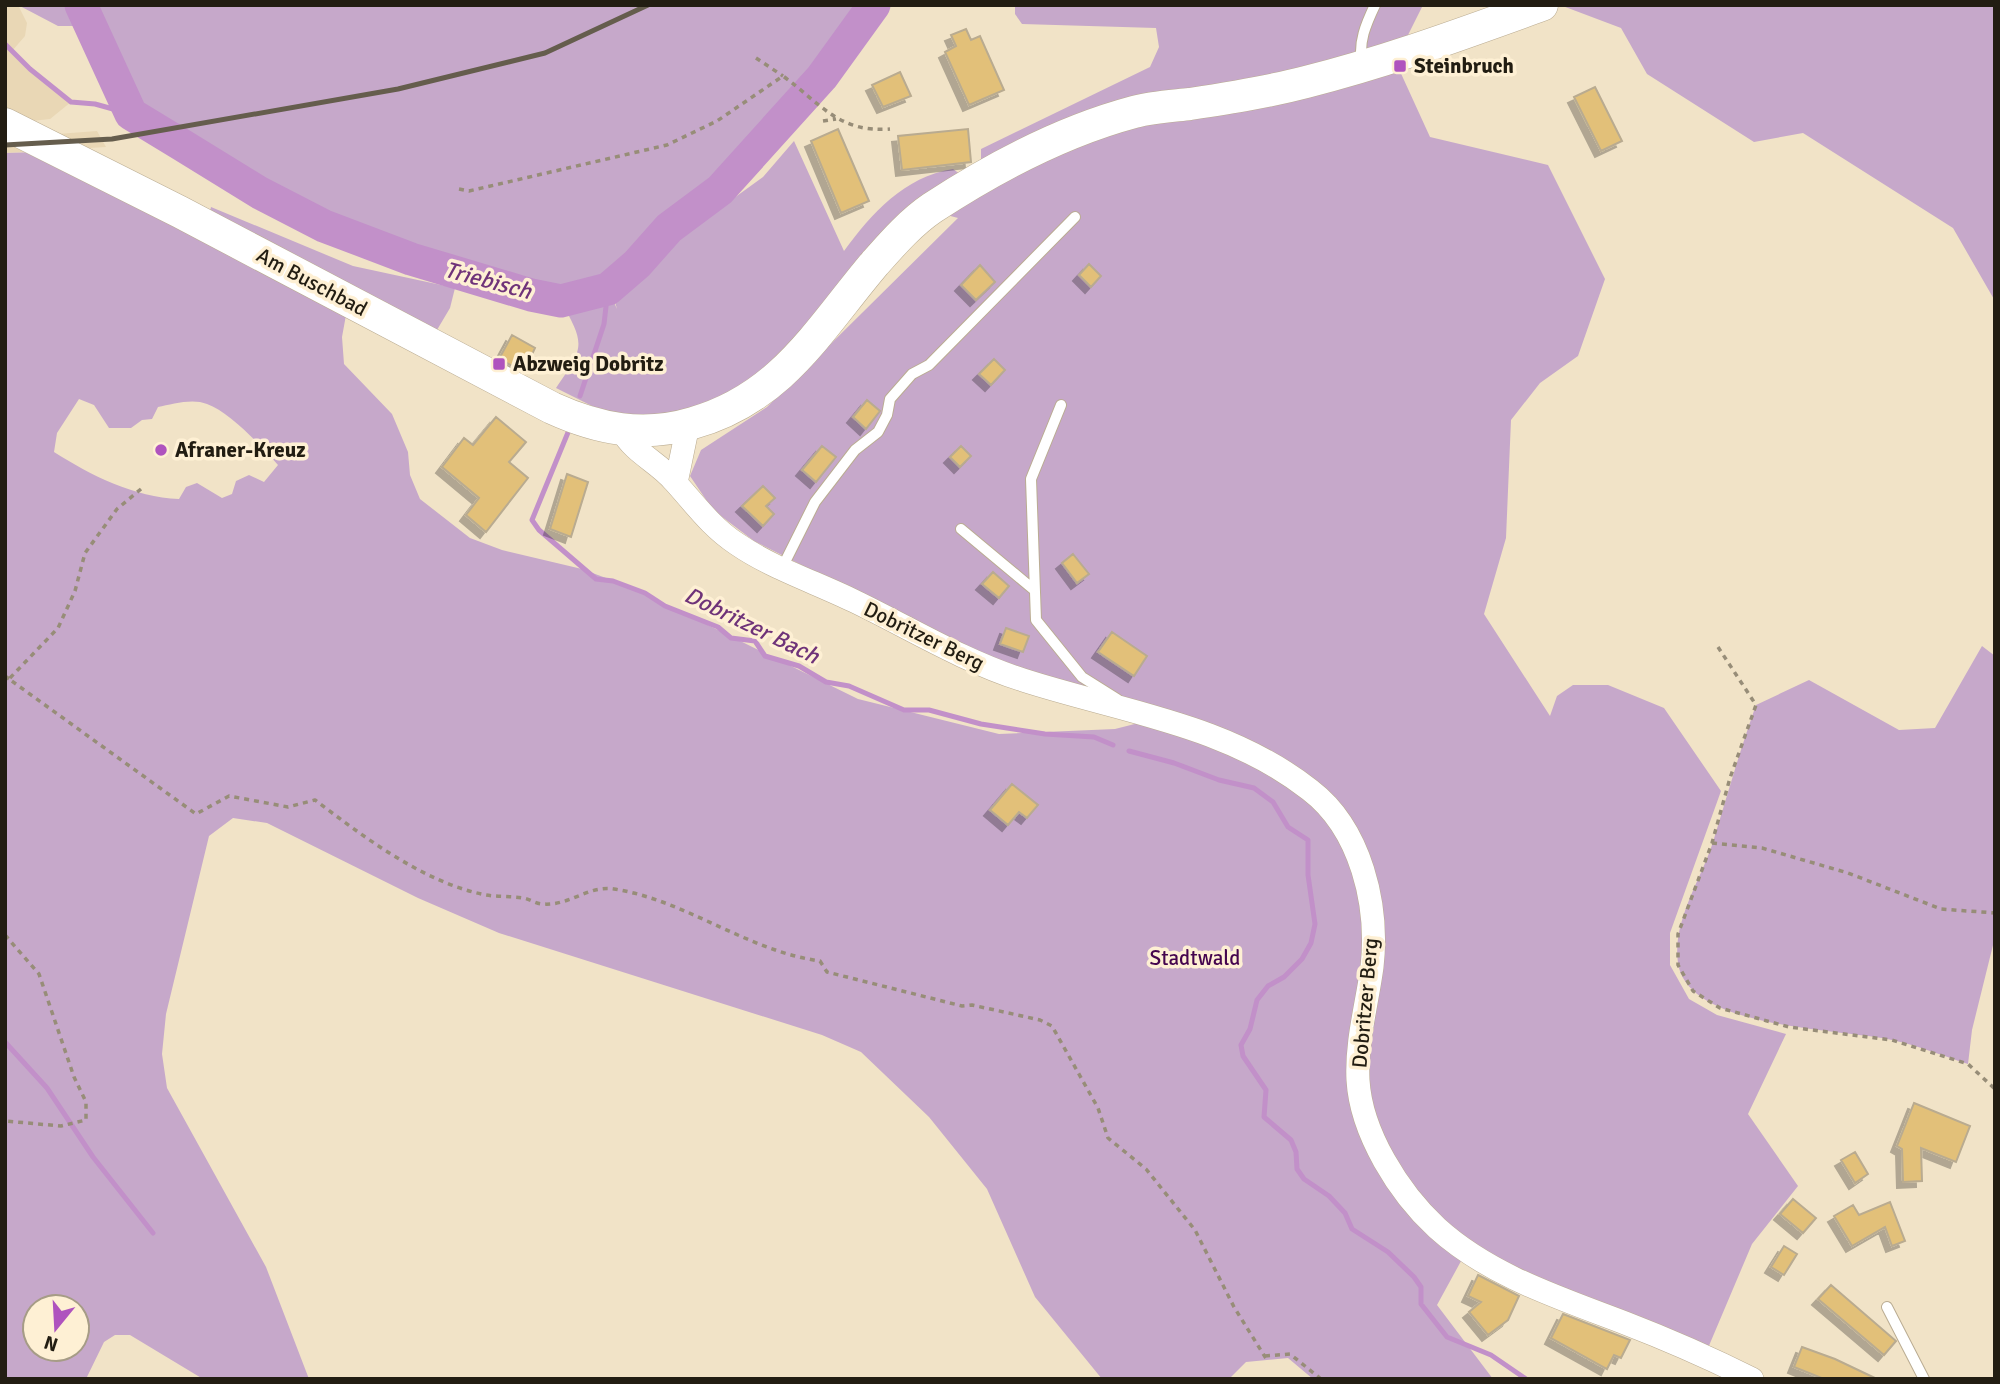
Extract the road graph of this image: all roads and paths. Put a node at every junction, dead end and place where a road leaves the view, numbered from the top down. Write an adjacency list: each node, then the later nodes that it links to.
1 (1375, 5): 4 (lane)
2 (1542, 5): 4 (main road, Am Buschbad)
3 (756, 58): 5 (path)
4 (1363, 65): 13 (main road, Am Buschbad)
5 (783, 76): 6 (path); 10 (path)
6 (836, 119): 7 (path); 9 (path)
7 (823, 121)
8 (5, 124): 14 (main road, Am Buschbad)
9 (890, 129)
10 (459, 189)
11 (1075, 217): 18 (lane)
12 (1060, 405): 19 (lane)
13 (688, 425): 14 (main road, Am Buschbad); 15 (street)
14 (622, 431): 15 (street, Dobritzer Berg)
15 (676, 483): 18 (street, Dobritzer Berg)
16 (141, 489): 21 (path)
17 (961, 530): 19 (lane)
18 (782, 568): 23 (street, Dobritzer Berg)
19 (1033, 589): 23 (lane)
20 (1718, 647): 24 (path)
21 (7, 677): 22 (path); 30 (path)
22 (5, 683)
23 (1134, 710): 31 (street, Dobritzer Berg)
24 (1713, 844): 25 (path); 27 (path)
25 (1995, 913)
26 (5, 935): 28 (path)
27 (1995, 1089)
28 (5, 1121)
29 (1887, 1307): 32 (lane)
30 (1321, 1379)
31 (1752, 1379)
32 (1924, 1379)

